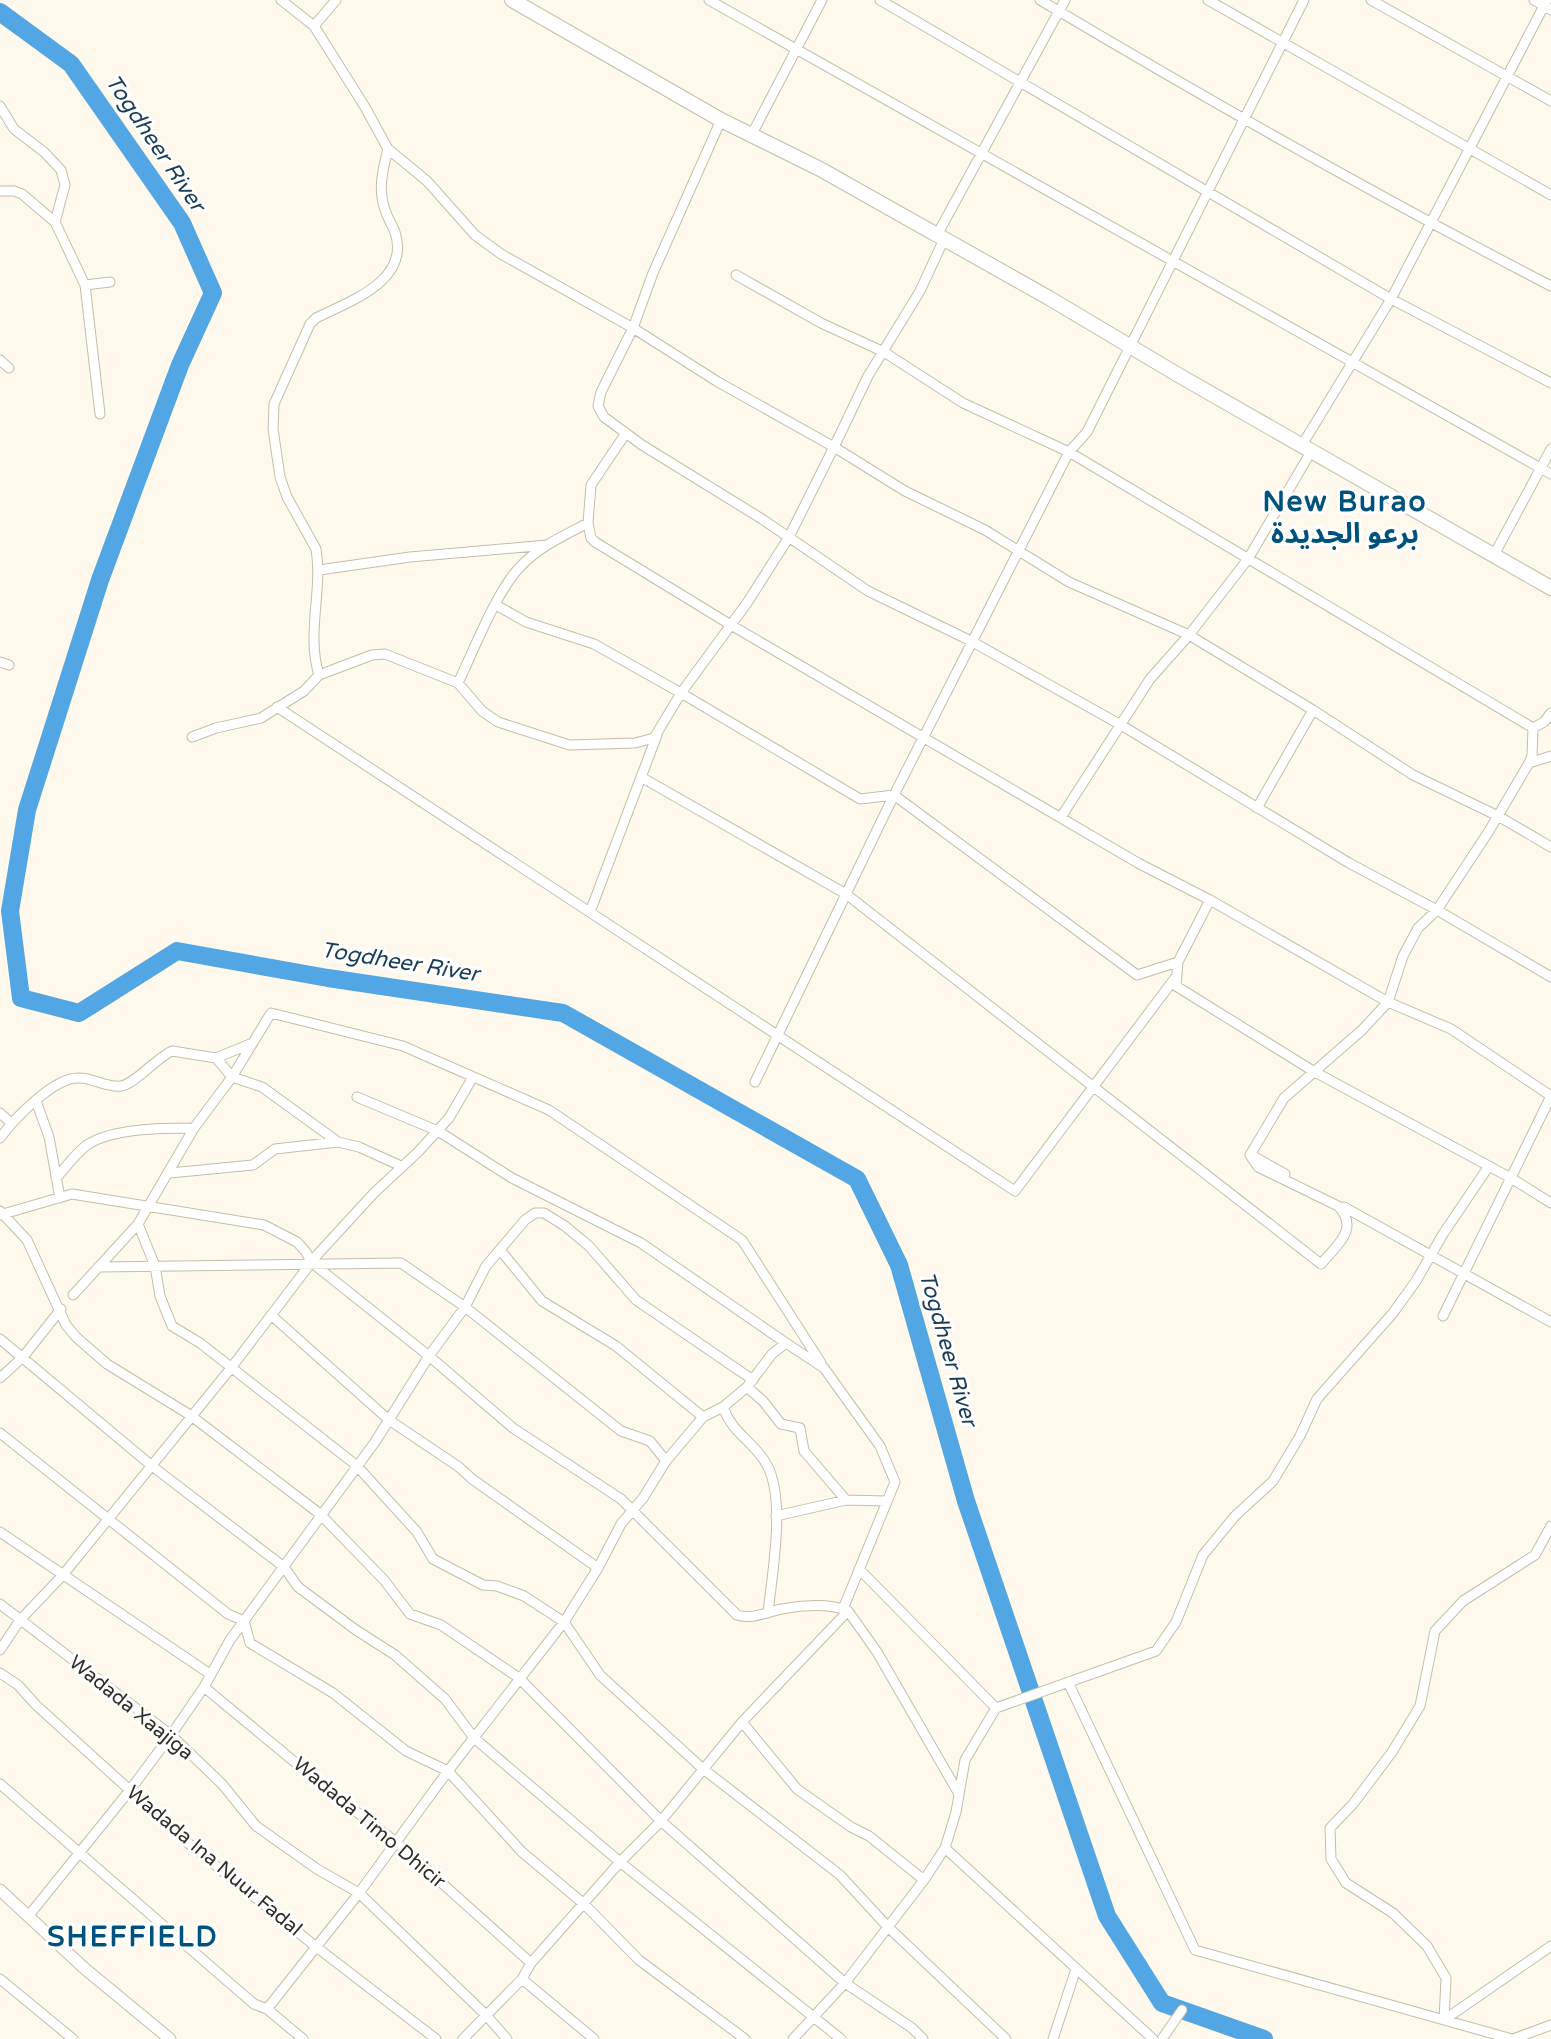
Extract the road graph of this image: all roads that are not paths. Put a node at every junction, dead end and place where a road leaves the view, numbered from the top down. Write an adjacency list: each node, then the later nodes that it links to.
1 (281, 0): 15 (street)
2 (336, 0): 15 (street)
3 (512, 0): 23 (highway)
4 (709, 0): 17 (street)
5 (822, 0): 17 (street)
6 (880, 0): 19 (street)
7 (1040, 0): 14 (street)
8 (1065, 0): 14 (street)
9 (1208, 0): 16 (street)
10 (1304, 0): 16 (street)
11 (1371, 0): 18 (street)
12 (1534, 0): 13 (street)
13 (1547, 5): 18 (street)
14 (1059, 11): 19 (street); 22 (street)
15 (314, 26): 26 (street)
16 (1281, 43): 22 (street); 25 (street)
17 (798, 49): 24 (street); 27 (street)
18 (1506, 77): 20 (street); 25 (street)
19 (1020, 82): 27 (street); 29 (street)
20 (1551, 101)
21 (0, 106): 31 (street)
22 (1243, 119): 29 (street); 32 (street)
23 (721, 120): 24 (highway); 40 (street)
24 (752, 134): 33 (highway)
25 (1469, 148): 30 (street); 32 (street)
26 (388, 149): 40 (street); 61 (street)
27 (981, 154): 33 (street); 34 (street)
28 (0, 191): 31 (street)
29 (1207, 191): 34 (street); 39 (street)
30 (1551, 195)
31 (55, 222): 37 (street)
32 (1430, 223): 38 (street); 39 (street)
33 (941, 237): 41 (highway); 42 (street)
34 (1171, 261): 41 (street); 44 (street)
35 (736, 275): 42 (street)
36 (110, 282): 37 (street)
37 (85, 285): 47 (street)
38 (1551, 286)
39 (1391, 299): 44 (street); 46 (street)
40 (633, 328): 48 (street); 49 (street)
41 (1130, 346): 50 (highway); 52 (street)
42 (884, 352): 49 (street); 52 (street)
43 (0, 360): 45 (street)
44 (1352, 363): 50 (street); 53 (street)
45 (9, 368)
46 (1551, 383)
47 (100, 414)
48 (626, 433): 55 (street); 56 (street)
49 (834, 447): 56 (street); 58 (street)
50 (1307, 447): 59 (highway); 60 (street)
51 (1551, 449): 53 (street)
52 (1069, 452): 58 (street); 60 (street)
53 (1541, 468): 54 (street); 59 (street)
54 (1551, 474)
55 (588, 523): 57 (street); 64 (street)
56 (789, 537): 64 (street); 66 (street)
57 (547, 545): 61 (street); 63 (street)
58 (1019, 551): 65 (street); 66 (street)
59 (1494, 555): 62 (highway)
60 (1248, 559): 65 (street); 75 (street)
61 (319, 570): 67 (street)
62 (1551, 588)
63 (496, 605): 68 (street); 69 (street)
64 (731, 625): 69 (street); 79 (street)
65 (1189, 635): 71 (street); 74 (street)
66 (971, 641): 74 (street); 79 (street)
67 (319, 675): 68 (street); 70 (street)
68 (458, 683): 77 (street)
69 (681, 693): 77 (street); 83 (street)
70 (277, 707): 78 (street); 91 (street)
71 (1313, 710): 84 (street); 85 (street)
72 (1551, 713): 73 (street)
73 (1544, 722): 75 (street); 76 (street)
74 (1121, 725): 84 (street); 86 (street)
75 (1533, 728): 81 (street)
76 (1551, 732)
77 (657, 735): 82 (street)
78 (192, 737)
79 (924, 737): 83 (street); 86 (street)
80 (1551, 756): 81 (street)
81 (1529, 763): 85 (street)
82 (641, 777): 88 (street); 91 (street)
83 (894, 795): 88 (street); 92 (street)
84 (1257, 808): 90 (street)
85 (1498, 816): 87 (street); 90 (street)
86 (1061, 817): 89 (street)
87 (1551, 847)
88 (846, 894): 96 (street); 103 (street)
89 (1210, 900): 92 (street); 95 (street)
90 (1437, 910): 93 (street); 95 (street)
91 (590, 912): 96 (street)
92 (1178, 962): 94 (street)
93 (1551, 977)
94 (1175, 978): 99 (street); 103 (street)
95 (1388, 1002): 99 (street); 117 (street)
96 (778, 1035): 102 (street); 103 (street)
97 (251, 1043): 98 (street); 100 (street); 101 (street)
98 (216, 1058): 100 (street); 105 (street)
99 (1313, 1071): 112 (street); 114 (street)
100 (232, 1077): 108 (street); 111 (street)
101 (473, 1077): 109 (street); 140 (street)
102 (755, 1082)
103 (1093, 1087): 112 (street)
104 (357, 1097): 109 (street)
105 (36, 1101): 107 (street); 116 (street)
106 (0, 1113): 107 (street)
107 (11, 1123): 110 (street)
108 (194, 1128): 115 (street); 116 (street)
109 (438, 1131): 113 (street); 136 (street)
110 (0, 1138)
111 (338, 1142): 113 (street); 115 (street)
112 (1250, 1155): 124 (street)
113 (401, 1166): 125 (street)
114 (1489, 1166): 117 (street); 124 (street)
115 (170, 1173): 120 (street)
116 (56, 1178): 118 (street)
117 (1511, 1178): 119 (street); 128 (street)
118 (60, 1198): 120 (street); 121 (street)
119 (1551, 1203)
120 (149, 1206): 122 (street); 125 (street)
121 (1, 1213): 131 (street)
122 (138, 1224): 126 (street); 127 (street)
123 (501, 1251): 130 (street); 142 (street); 145 (street)
124 (1431, 1255): 128 (street); 173 (street)
125 (311, 1262): 126 (street); 130 (street); 132 (street); 137 (street)
126 (155, 1266): 127 (street); 139 (street)
127 (98, 1267): 129 (street)
128 (1464, 1274): 133 (street); 134 (street)
129 (73, 1295)
130 (465, 1307): 137 (street); 148 (street)
131 (61, 1309): 138 (street); 144 (street)
132 (271, 1315): 139 (street); 146 (street)
133 (1443, 1316)
134 (1551, 1322)
135 (0, 1339): 138 (street)
136 (786, 1343): 140 (street); 142 (street)
137 (429, 1356): 146 (street); 153 (street)
138 (23, 1357): 141 (street); 150 (street)
139 (231, 1368): 144 (street); 149 (street)
140 (824, 1368): 152 (street)
141 (0, 1378)
142 (750, 1383): 143 (street); 151 (street)
143 (723, 1407): 145 (street); 155 (street)
144 (190, 1415): 150 (street); 154 (street)
145 (703, 1417): 148 (street)
146 (389, 1420): 149 (street); 160 (street)
147 (0, 1433): 156 (street)
148 (666, 1461): 153 (street)
149 (356, 1465): 154 (street); 168 (street)
150 (152, 1466): 156 (street); 159 (street)
151 (846, 1500): 152 (street); 155 (street)
152 (887, 1501): 161 (street)
153 (631, 1510): 160 (street); 165 (street)
154 (320, 1514): 159 (street); 172 (street)
155 (776, 1516): 165 (street)
156 (108, 1517): 162 (street); 167 (street)
157 (1551, 1526): 206 (street)
158 (0, 1532): 162 (street)
159 (284, 1567): 167 (street); 178 (street)
160 (598, 1568): 168 (street)
161 (859, 1569): 164 (street); 175 (street)
162 (62, 1576): 166 (street); 171 (street)
163 (0, 1604): 166 (street, Wadada Xaajiga)
164 (845, 1610): 165 (street); 176 (street); 183 (street)
165 (768, 1613)
166 (20, 1620): 169 (street); 177 (street, Wadada Xaajiga)
167 (244, 1621): 171 (street); 180 (street)
168 (564, 1622): 172 (street); 179 (street)
169 (0, 1650)
170 (0, 1673): 182 (street, Wadada Ina Nuur Fadal)
171 (210, 1674): 174 (street)
172 (519, 1678): 178 (street); 184 (street)
173 (1068, 1682): 175 (street); 206 (street)
174 (204, 1687): 177 (street); 185 (street, Wadada Timo Dhicir)
175 (996, 1708): 183 (street)
176 (742, 1722): 179 (street); 189 (street)
177 (171, 1735): 182 (street); 191 (street, Wadada Xaajiga)
178 (474, 1738): 180 (street); 188 (street)
179 (702, 1768): 184 (street); 194 (street)
180 (448, 1771): 185 (street); 192 (street)
181 (0, 1784): 187 (street)
182 (130, 1790): 187 (street); 195 (street, Wadada Ina Nuur Fadal)
183 (959, 1794): 186 (street)
184 (661, 1821): 188 (street); 201 (street)
185 (396, 1842): 191 (street); 197 (street, Wadada Timo Dhicir)
186 (945, 1848): 189 (street); 198 (street)
187 (80, 1853): 193 (street); 202 (street)
188 (620, 1862): 192 (street); 205 (street)
189 (924, 1880): 194 (street)
190 (0, 1890): 193 (street)
191 (359, 1893): 195 (street); 204 (street, Wadada Xaajiga)
192 (584, 1904): 197 (street); 215 (street)
193 (30, 1914): 209 (street)
194 (887, 1926): 201 (street); 219 (street)
195 (315, 1946): 202 (street); 211 (street, Wadada Ina Nuur Fadal)
196 (1551, 1946): 206 (street)
197 (531, 1963): 200 (street)
198 (1076, 1969): 220 (street); 221 (street)
199 (0, 1979): 208 (street)
200 (522, 1979): 204 (street); 214 (street)
201 (845, 1983): 205 (street); 218 (street)
202 (267, 2009): 210 (street)
203 (1182, 2010): 222 (street)
204 (486, 2015): 212 (street); 213 (street, Wadada Xaajiga)
205 (813, 2015): 216 (street); 217 (street)
206 (1444, 2020): 223 (street)
207 (1551, 2025): 223 (street)
208 (73, 2039)
209 (170, 2039)
210 (303, 2039)
211 (436, 2039)
212 (463, 2039)
213 (507, 2039)
214 (594, 2039)
215 (745, 2039)
216 (793, 2039)
217 (841, 2039)
218 (923, 2039)
219 (1006, 2039)
220 (1053, 2039)
221 (1153, 2039)
222 (1162, 2039)
223 (1513, 2039)

